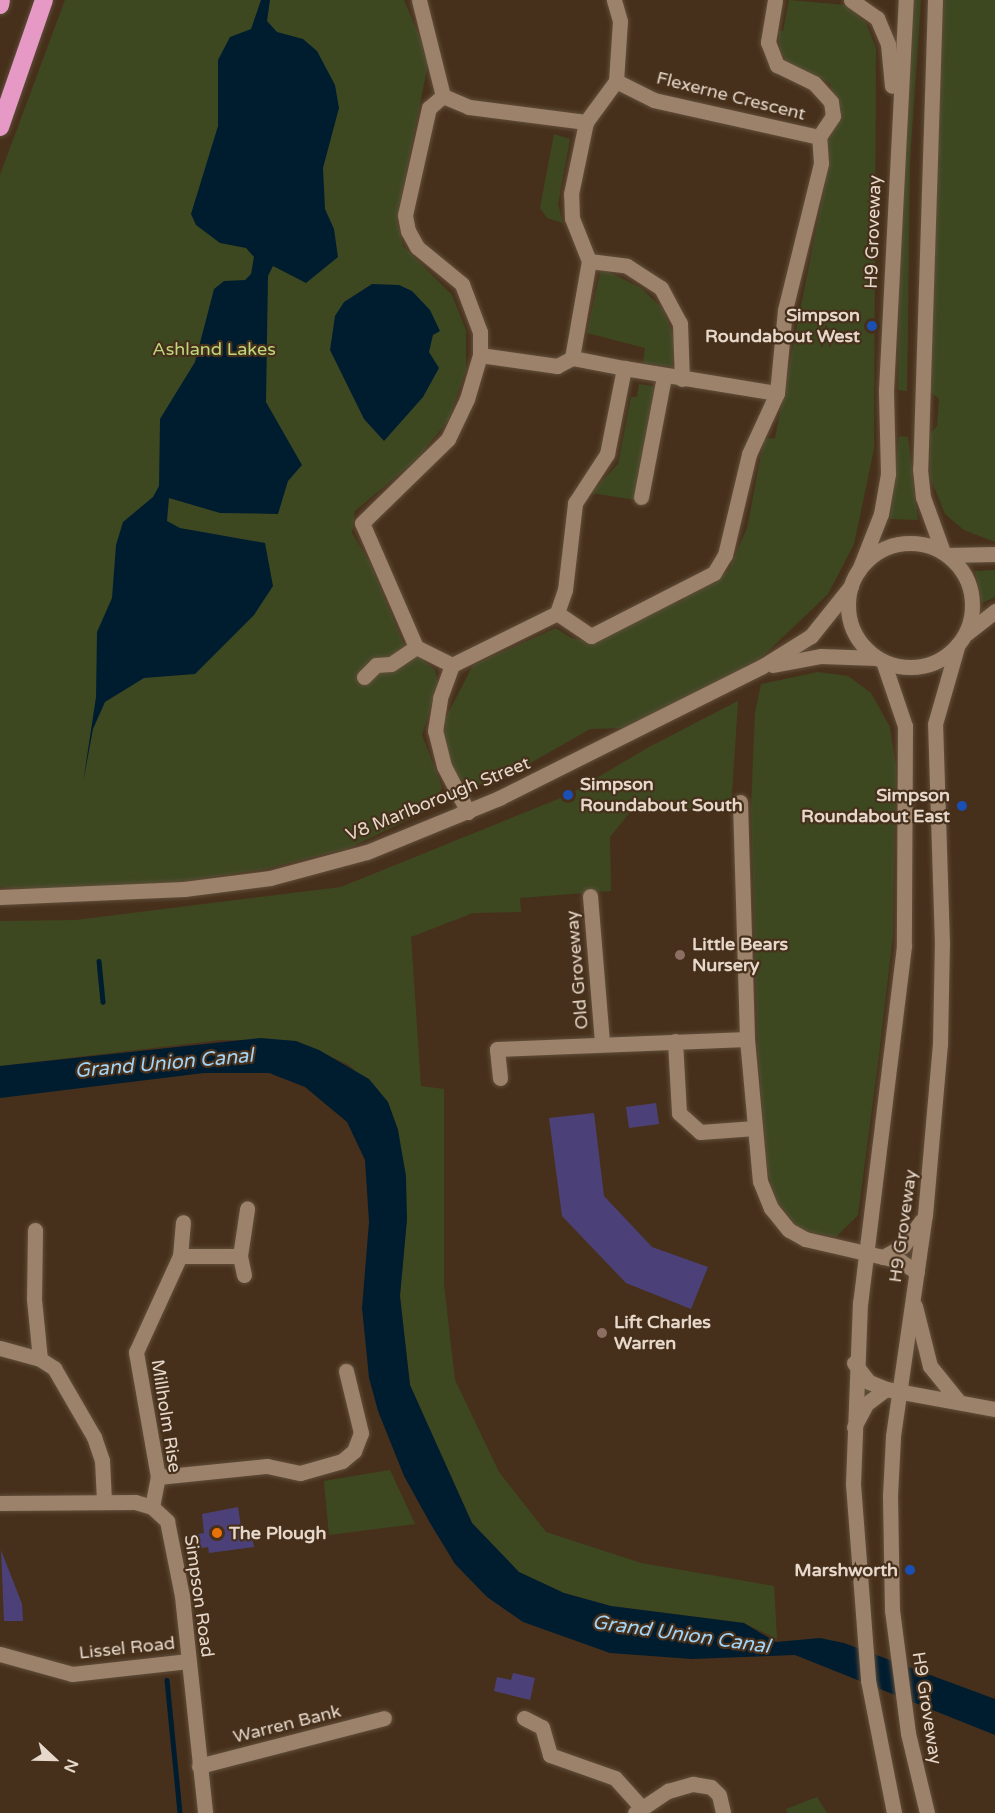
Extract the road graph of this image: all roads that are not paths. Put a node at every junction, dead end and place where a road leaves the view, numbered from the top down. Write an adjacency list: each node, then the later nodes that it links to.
1 (2, 0): 9 (highway)
2 (44, 0): 13 (highway)
3 (419, 0): 11 (street)
4 (614, 0): 10 (street)
5 (775, 0): 15 (street)
6 (851, 0): 14 (street)
7 (906, 0): 14 (street, H9 Groveway)
8 (935, 0): 24 (street)
9 (0, 4)
10 (616, 81): 12 (street); 15 (street, Flexerne Crescent)
11 (442, 96): 12 (street); 17 (street)
12 (586, 122): 16 (street)
13 (0, 127)
14 (897, 133): 26 (street, H9 Groveway)
15 (819, 137): 22 (street, Flexerne Crescent)
16 (590, 261): 18 (street); 21 (street)
17 (480, 355): 18 (street); 31 (street)
18 (572, 358): 19 (street)
19 (624, 368): 20 (street); 29 (street)
20 (664, 376): 21 (street); 23 (street)
21 (682, 379): 22 (street)
22 (777, 393): 29 (street, Flexerne Crescent)
23 (641, 497)
24 (945, 554): 25 (street); 26 (street); 30 (street)
25 (995, 554)
26 (859, 570): 27 (street)
27 (851, 586): 32 (street); 34 (street, V8 Marlborough Street)
28 (995, 611): 30 (street)
29 (557, 613): 33 (street)
30 (961, 640): 32 (street); 46 (street, H9 Groveway)
31 (416, 647): 33 (street); 35 (street)
32 (880, 660): 34 (street, V8 Marlborough Street); 49 (street, H9 Groveway)
33 (452, 665): 37 (street)
34 (761, 668): 37 (street, V8 Marlborough Street)
35 (364, 677)
36 (740, 802): 40 (street)
37 (468, 812): 39 (street, V8 Marlborough Street)
38 (590, 896): 42 (street, Old Groveway)
39 (0, 897)
40 (747, 1039): 41 (street, Old Groveway); 44 (street)
41 (675, 1041): 42 (street, Old Groveway); 44 (street)
42 (602, 1042): 43 (street, Old Groveway)
43 (500, 1078)
44 (755, 1128): 49 (street)
45 (247, 1209): 51 (street)
46 (925, 1215): 52 (street); 54 (street, H9 Groveway)
47 (183, 1222): 50 (street, Millholm Rise)
48 (35, 1230): 58 (street)
49 (865, 1252): 52 (street); 57 (street, H9 Groveway)
50 (180, 1256): 51 (street); 64 (street, Millholm Rise)
51 (240, 1256): 53 (street)
52 (884, 1257): 54 (street)
53 (244, 1275)
54 (916, 1276): 55 (street, H9 Groveway)
55 (913, 1295): 60 (street, H9 Groveway); 61 (street)
56 (0, 1348): 58 (street)
57 (855, 1358): 60 (street); 63 (street, H9 Groveway)
58 (40, 1359): 65 (street)
59 (346, 1371): 64 (street)
60 (893, 1390): 61 (street); 63 (street); 77 (street, H9 Groveway)
61 (959, 1402): 62 (street)
62 (995, 1409)
63 (853, 1430): 76 (street, H9 Groveway)
64 (158, 1477): 67 (street, Millholm Rise)
65 (104, 1501): 66 (street); 67 (street)
66 (0, 1503)
67 (153, 1507): 69 (street, Simpson Road)
68 (0, 1654): 69 (street, Lissel Road)
69 (188, 1661): 72 (street, Simpson Road)
70 (384, 1718): 72 (street, Warren Bank)
71 (524, 1718): 73 (street)
72 (199, 1766): 74 (street, Simpson Road)
73 (637, 1810): 75 (street)
74 (205, 1813)
75 (723, 1813)
76 (894, 1813)
77 (927, 1813)

